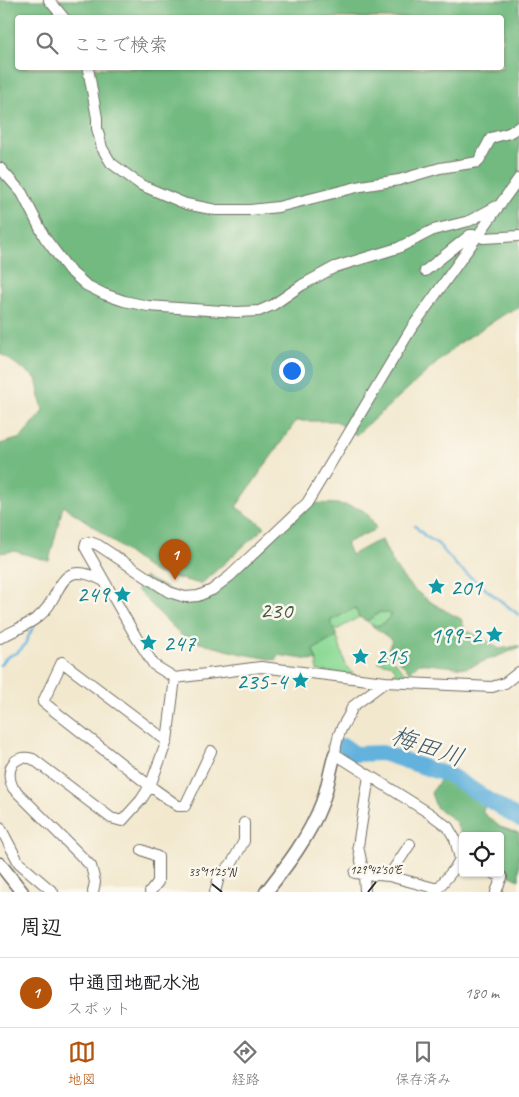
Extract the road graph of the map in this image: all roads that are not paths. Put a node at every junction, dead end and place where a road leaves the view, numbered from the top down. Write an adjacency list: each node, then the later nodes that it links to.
1 (49, 0): 2 (street)
2 (62, 15)
3 (88, 70): 4 (street)
4 (519, 127)
5 (0, 168): 7 (street)
6 (519, 178): 7 (street)
7 (500, 204): 8 (street)
8 (478, 235): 9 (street); 10 (street); 11 (street)
9 (519, 236)
10 (426, 271)
11 (105, 582): 12 (street); 14 (street)
12 (0, 638)
13 (519, 672): 16 (street)
14 (175, 678): 15 (street); 17 (street)
15 (366, 687): 16 (street); 16 (street); 19 (street)
16 (386, 688)
17 (167, 741): 21 (street); 21 (street)
18 (211, 751): 21 (street)
19 (335, 754): 20 (street); 38 (street)
20 (369, 776): 26 (street); 29 (street)
21 (150, 786): 35 (street)
22 (244, 823): 37 (street)
23 (0, 827): 34 (street)
24 (410, 844): 30 (street)
25 (142, 850): 36 (street)
26 (459, 850)
27 (0, 864): 33 (street)
28 (459, 864): 32 (street)
29 (360, 874): 30 (street); 39 (street)
30 (389, 876): 32 (street)
31 (502, 877): 40 (street)
32 (436, 891)
33 (22, 892)
34 (53, 892)
35 (93, 892)
36 (150, 892)
37 (215, 892)
38 (266, 892)
39 (365, 892)
40 (496, 892)

